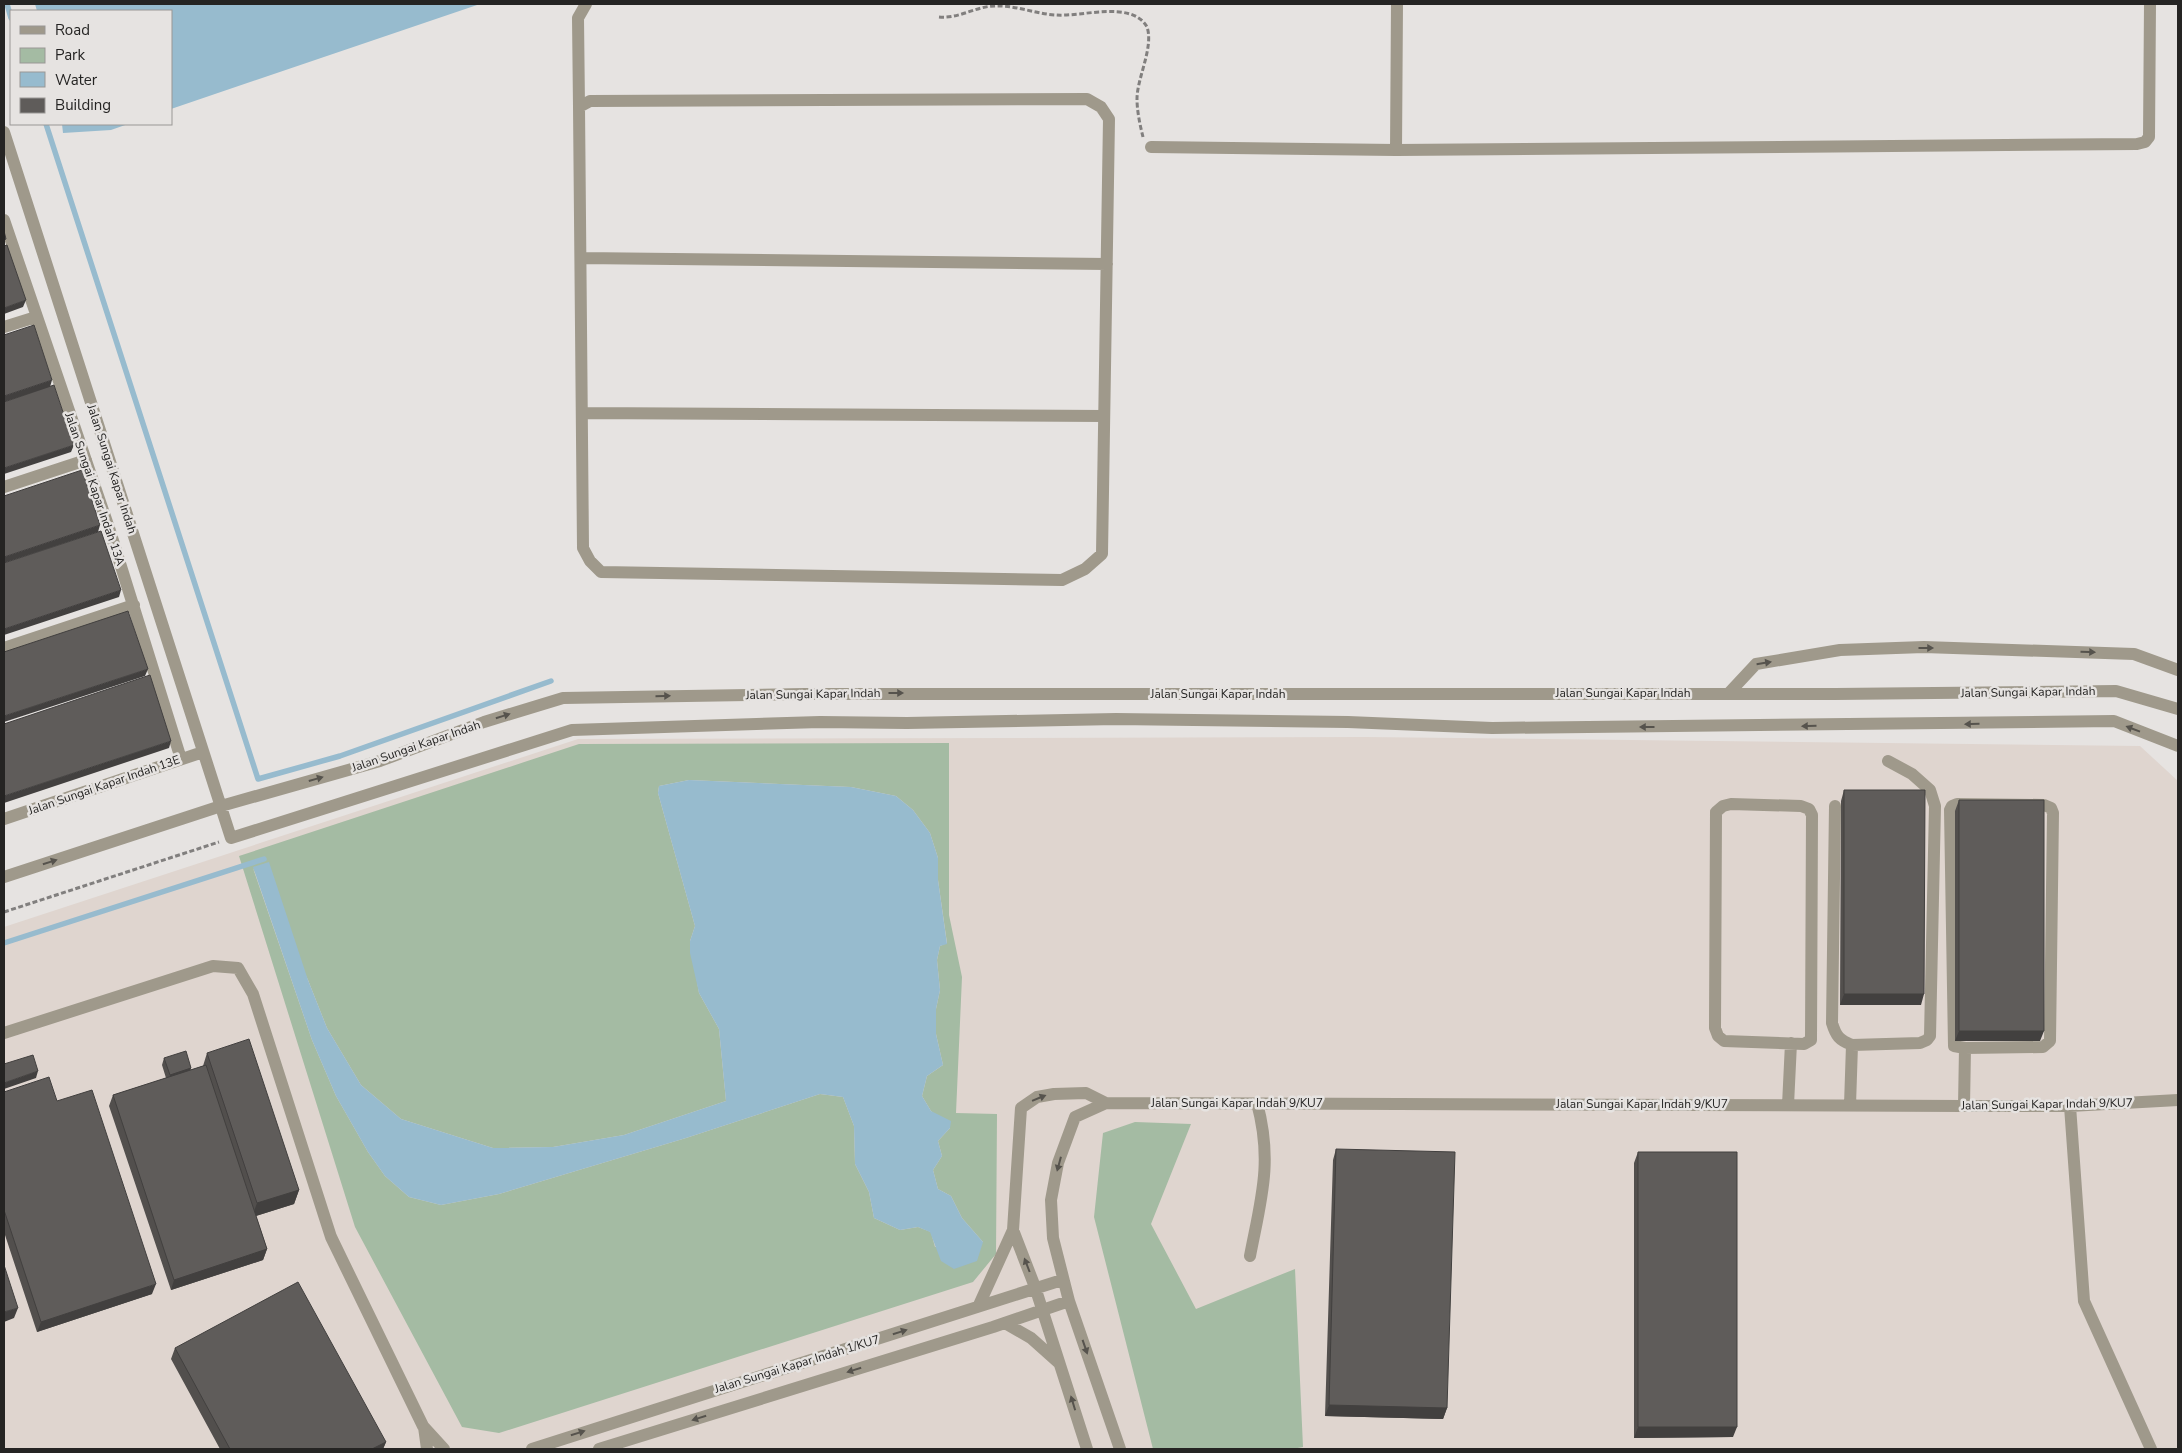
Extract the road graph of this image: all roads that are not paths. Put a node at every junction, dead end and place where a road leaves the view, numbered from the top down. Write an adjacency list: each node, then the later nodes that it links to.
1 (586, 4): 4 (street)
2 (1397, 4): 7 (street)
3 (2150, 4): 7 (street)
4 (579, 107): 9 (street); 10 (street)
5 (4, 132): 23 (street, Jalan Sungai Kapar Indah)
6 (1148, 145): 7 (street)
7 (1396, 150)
8 (4, 220): 11 (street, Jalan Sungai Kapar Indah 13A)
9 (580, 258): 10 (street); 13 (street)
10 (1107, 264): 14 (street)
11 (36, 317): 12 (street); 15 (street, Jalan Sungai Kapar Indah 13A)
12 (4, 328)
13 (582, 412): 14 (street); 14 (street)
14 (1104, 416)
15 (86, 460): 16 (street); 17 (street, Jalan Sungai Kapar Indah 13A)
16 (4, 487)
17 (134, 605): 18 (street); 24 (street, Jalan Sungai Kapar Indah 13A)
18 (4, 648)
19 (2178, 670): 20 (street, one-way to 19)
20 (1728, 694): 21 (street, Jalan Sungai Kapar Indah); 26 (street, Jalan Sungai Kapar Indah, one-way to 20)
21 (2178, 709)
22 (2178, 746): 26 (street, Jalan Sungai Kapar Indah, one-way to 26)
23 (203, 752): 24 (street, Jalan Sungai Kapar Indah 13E); 26 (street, Jalan Sungai Kapar Indah)
24 (181, 759): 28 (street, Jalan Sungai Kapar Indah 13E)
25 (1888, 761): 32 (street)
26 (221, 806): 29 (street, one-way to 26)
27 (1835, 806): 32 (street)
28 (4, 819)
29 (4, 877)
30 (4, 1033): 50 (street)
31 (1791, 1043): 31 (street); 36 (street)
32 (1852, 1045): 37 (street)
33 (1965, 1048): 33 (street); 38 (street)
34 (2178, 1100): 39 (street, Jalan Sungai Kapar Indah 9/KU7)
35 (1106, 1103): 40 (street, Jalan Sungai Kapar Indah 9/KU7); 41 (street, one-way to 35); 43 (street, one-way to 43)
36 (1788, 1104): 37 (street, Jalan Sungai Kapar Indah 9/KU7); 40 (street, Jalan Sungai Kapar Indah 9/KU7)
37 (1850, 1105): 38 (street, Jalan Sungai Kapar Indah 9/KU7)
38 (1964, 1106): 39 (street, Jalan Sungai Kapar Indah 9/KU7)
39 (2070, 1106): 57 (street)
40 (1260, 1113): 42 (street)
41 (1013, 1230): 44 (street, one-way to 41); 46 (street)
42 (1250, 1256)
43 (1062, 1280): 44 (street, Jalan Sungai Kapar Indah 1/KU7); 45 (street)
44 (1035, 1287): 46 (street, Jalan Sungai Kapar Indah 1/KU7); 47 (street)
45 (1069, 1301): 47 (street, Jalan Sungai Kapar Indah 1/KU7); 56 (street, one-way to 56)
46 (979, 1305): 53 (street, Jalan Sungai Kapar Indah 1/KU7, one-way to 46)
47 (1042, 1311): 48 (street, Jalan Sungai Kapar Indah 1/KU7); 49 (street)
48 (1006, 1323): 49 (street); 54 (street, Jalan Sungai Kapar Indah 1/KU7, one-way to 54)
49 (1061, 1365): 55 (street, one-way to 49)
50 (423, 1426): 51 (street); 52 (street)
51 (427, 1449)
52 (444, 1449)
53 (532, 1449)
54 (599, 1449)
55 (1087, 1449)
56 (1120, 1449)
57 (2151, 1449)

